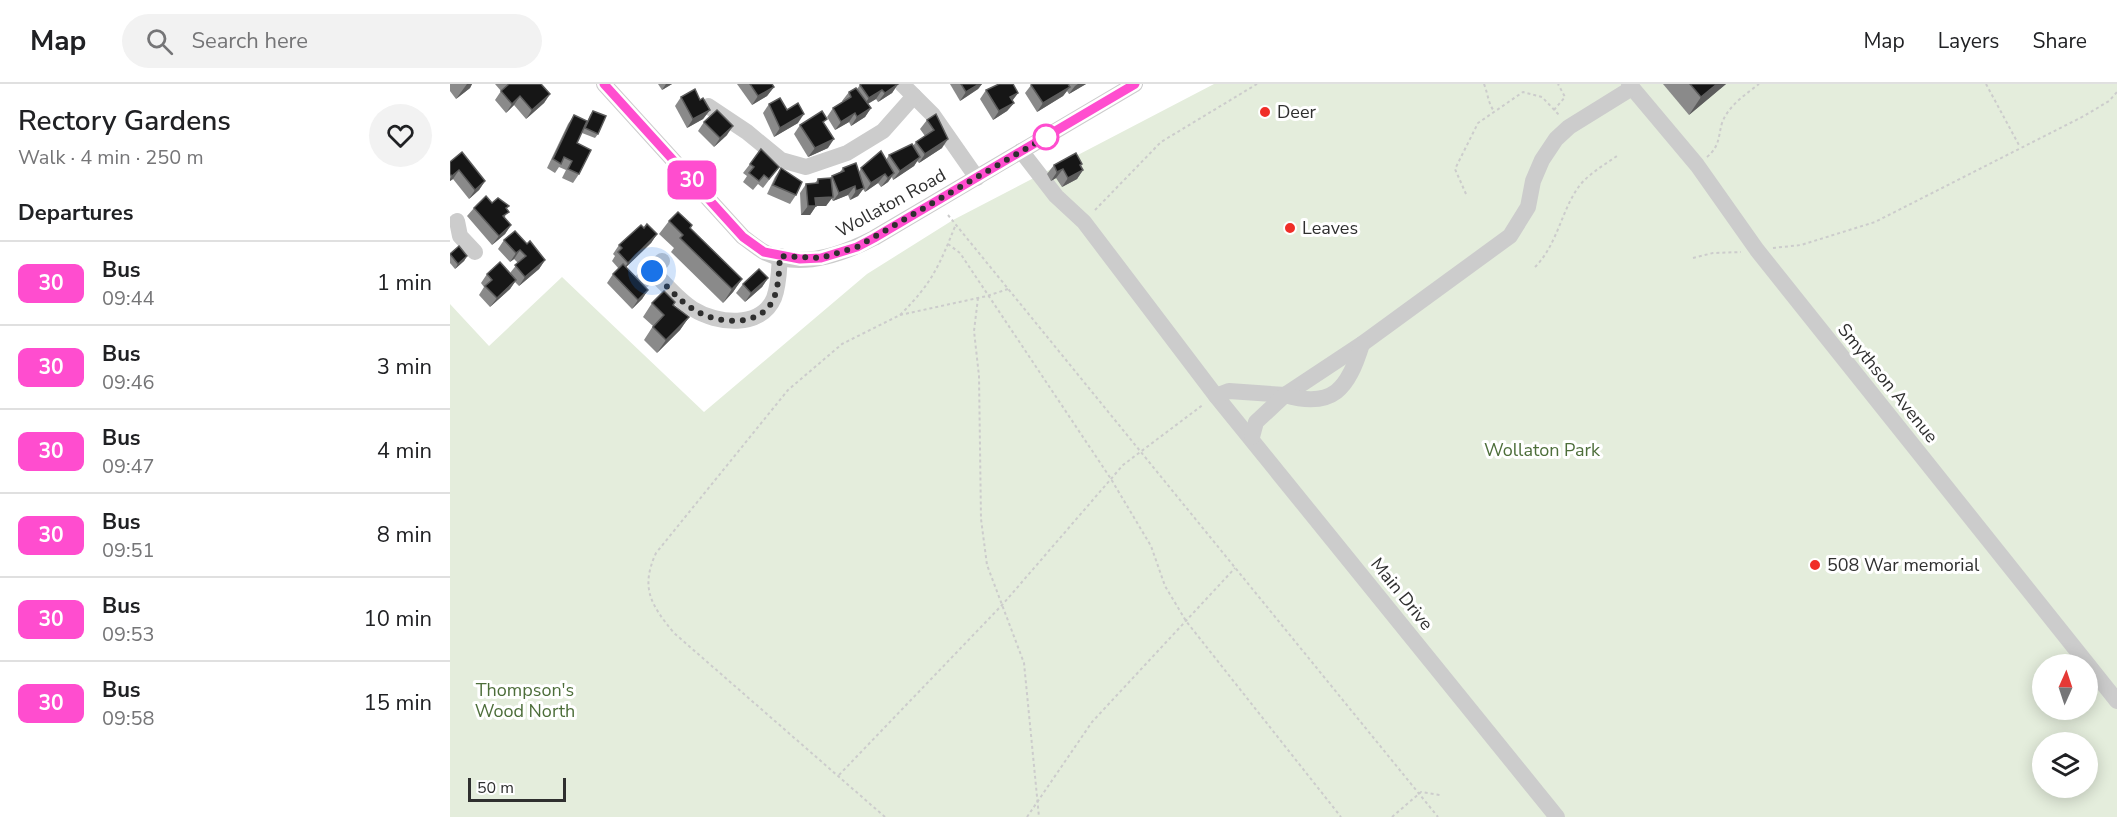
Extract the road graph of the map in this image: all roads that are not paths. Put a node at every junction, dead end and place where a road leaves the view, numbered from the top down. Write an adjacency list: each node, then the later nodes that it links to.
1 (604, 84): 11 (street, Wollaton Road)
2 (902, 84): 5 (street)
3 (1128, 86): 7 (street, Wollaton Road)
4 (1630, 86): 13 (street); 17 (street, Smythson Avenue)
5 (914, 96): 6 (street); 8 (street)
6 (708, 106)
7 (1022, 151): 8 (street, Wollaton Road); 15 (street, Main Drive)
8 (977, 178): 11 (street, Wollaton Road)
9 (456, 234): 10 (street)
10 (475, 252)
11 (780, 256): 12 (street)
12 (652, 271)
13 (1362, 344): 14 (street); 14 (street)
14 (1285, 395): 15 (street); 16 (street)
15 (1216, 396): 16 (street, Main Drive)
16 (1252, 437): 18 (street, Main Drive)
17 (2117, 701)
18 (1557, 817)

